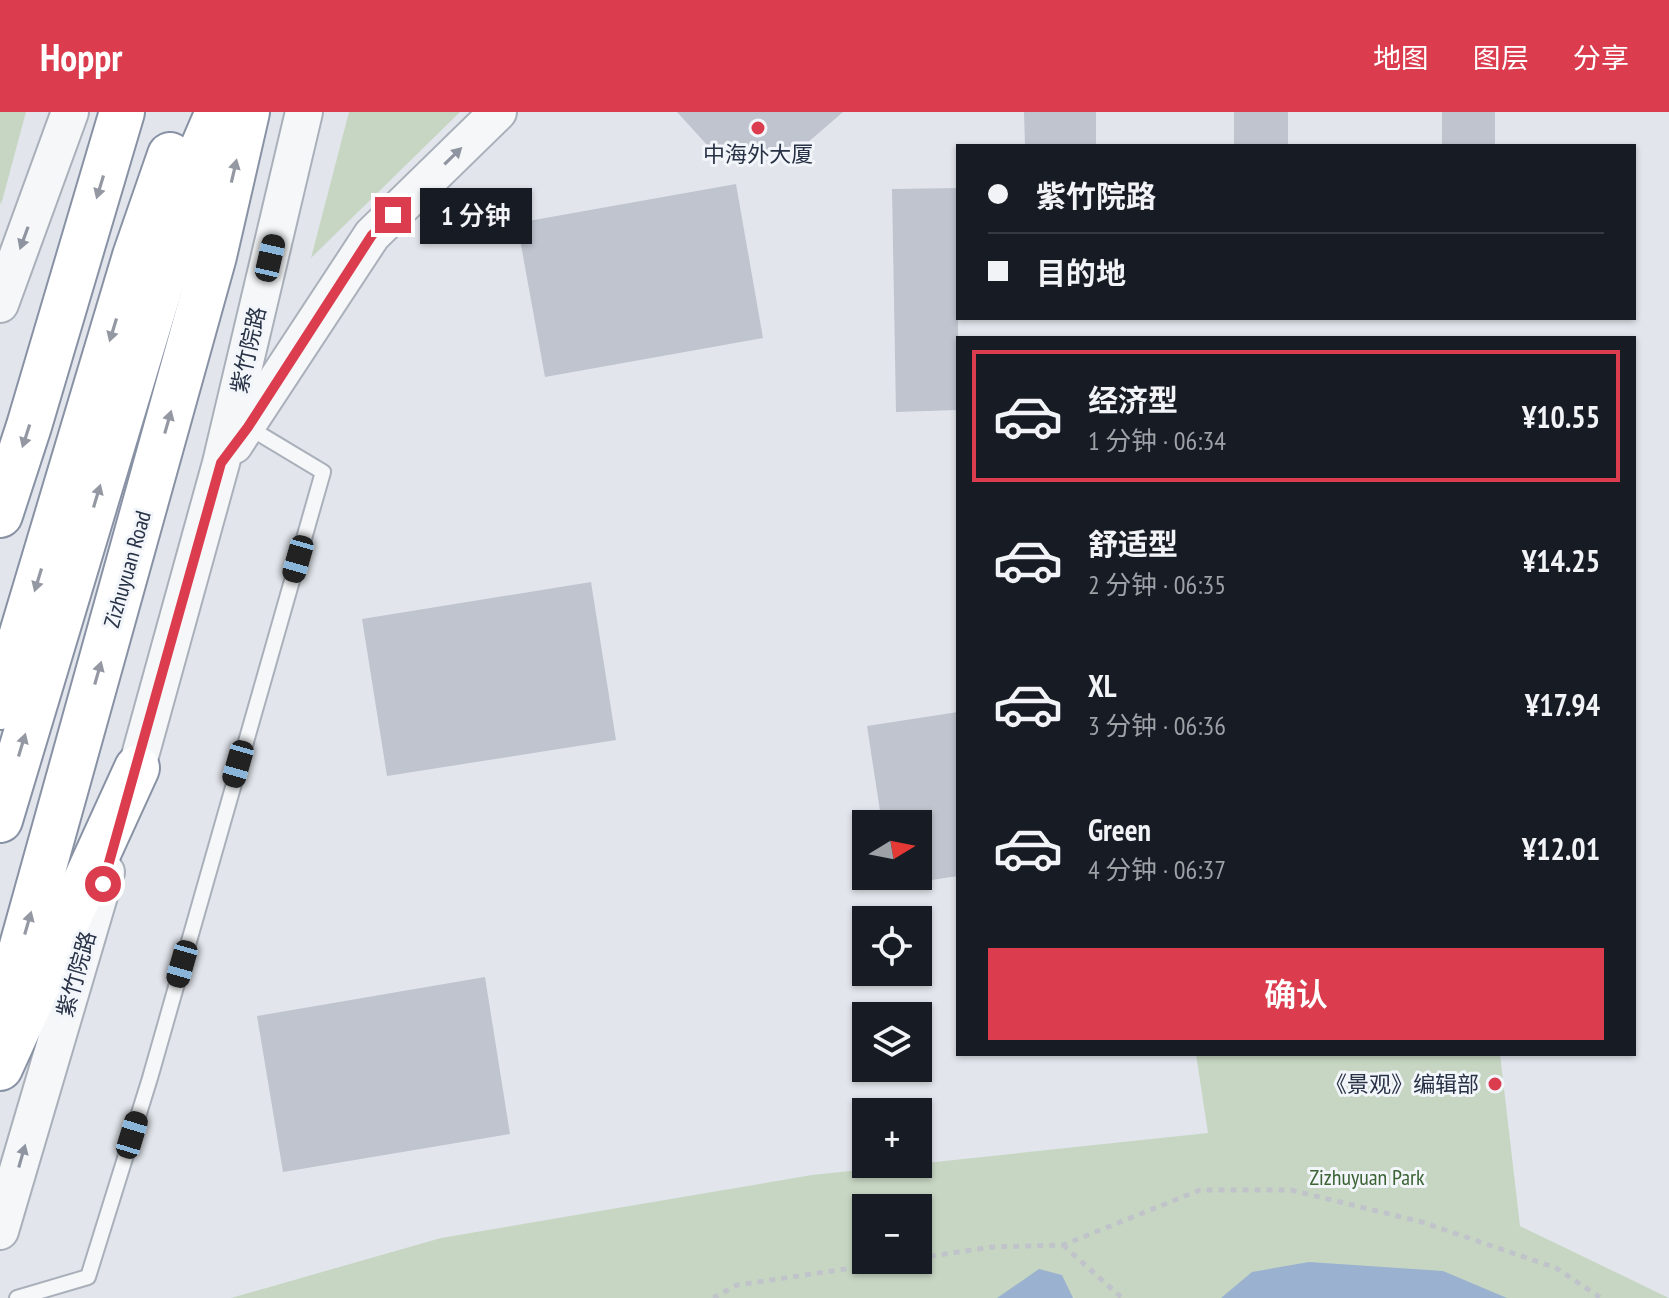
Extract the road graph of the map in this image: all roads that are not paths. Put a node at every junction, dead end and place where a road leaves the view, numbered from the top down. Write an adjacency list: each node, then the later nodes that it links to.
1 (70, 112): 9 (street, one-way to 9)
2 (122, 112): 12 (highway, one-way to 12)
3 (187, 112): 8 (highway)
4 (218, 112): 8 (highway)
5 (247, 112): 16 (highway, Zizhuyuan Road, one-way to 5)
6 (304, 112): 11 (street, 紫竹院路)
7 (498, 112): 10 (street, one-way to 7)
8 (151, 261): 13 (highway, one-way to 13); 15 (highway, one-way to 8)
9 (0, 304)
10 (248, 427): 11 (street); 19 (lane)
11 (221, 463): 14 (street, 紫竹院路)
12 (0, 515)
13 (0, 707)
14 (137, 768): 17 (highway); 18 (street, 紫竹院路, one-way to 14)
15 (0, 820)
16 (0, 1025)
17 (0, 1068)
18 (0, 1231)
19 (17, 1298)

